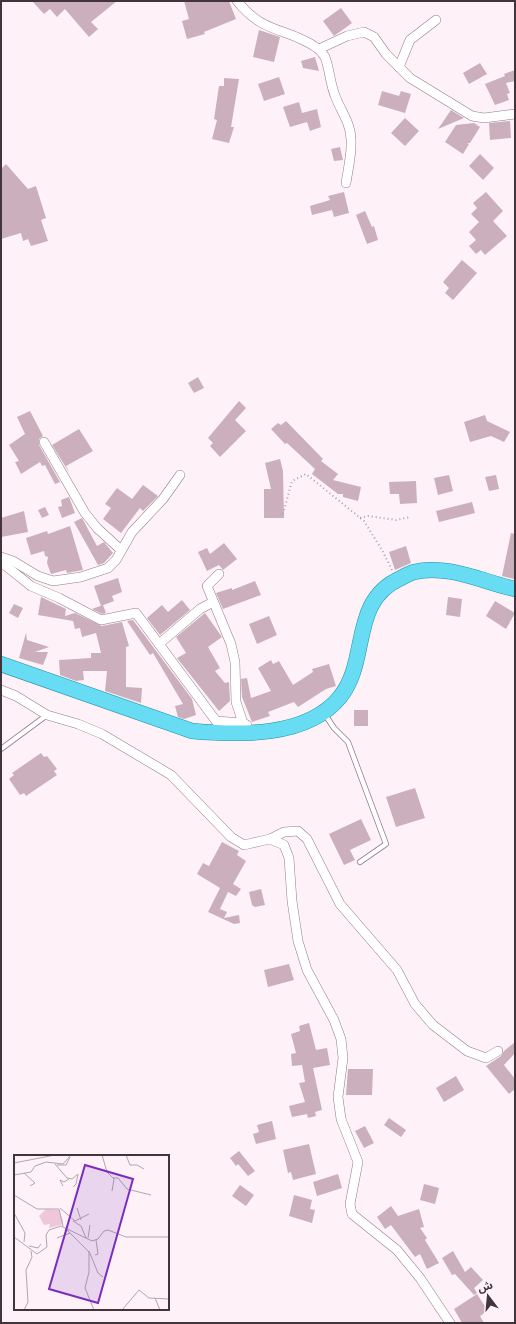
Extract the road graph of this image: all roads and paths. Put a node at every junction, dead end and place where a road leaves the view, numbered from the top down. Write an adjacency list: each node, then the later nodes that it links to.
1 (237, 1): 3 (street)
2 (436, 20): 4 (street)
3 (319, 49): 4 (street); 6 (street)
4 (399, 67): 5 (street)
5 (515, 114)
6 (346, 183)
7 (44, 442): 12 (street)
8 (180, 475): 12 (street)
9 (283, 514): 11 (path)
10 (411, 517): 11 (path)
11 (360, 518): 16 (path)
12 (121, 550): 13 (street)
13 (1, 557)
14 (1, 562): 19 (street)
15 (219, 574): 18 (street)
16 (397, 580): 17 (main road); 22 (main road)
17 (515, 589)
18 (213, 602): 19 (street); 24 (street)
19 (159, 644): 24 (street)
20 (1, 664): 25 (main road)
21 (1, 690): 23 (street)
22 (323, 711): 25 (main road); 28 (lane)
23 (47, 715): 26 (lane); 27 (street)
24 (243, 723): 25 (street)
25 (260, 732)
26 (1, 749)
27 (270, 840): 29 (street); 30 (street)
28 (360, 862)
29 (498, 1051)
30 (450, 1323)

